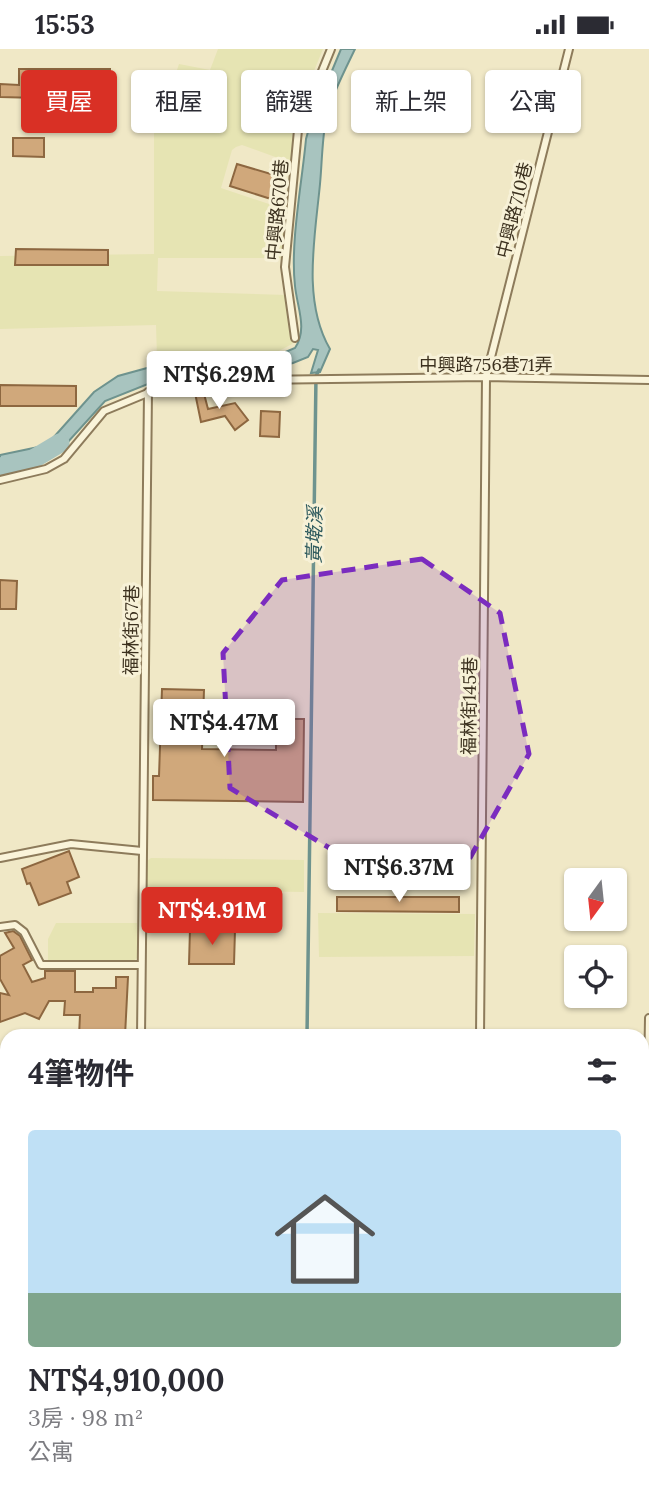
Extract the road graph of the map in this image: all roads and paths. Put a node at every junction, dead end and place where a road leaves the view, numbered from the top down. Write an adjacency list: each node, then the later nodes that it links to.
1 (331, 49): 3 (lane, 中興路670巷)
2 (569, 49): 4 (lane, 中興路710巷)
3 (295, 338)
4 (486, 377): 5 (lane, 中興路756巷71弄); 6 (lane, 中興路756巷71弄); 13 (lane, 福林街145巷)
5 (649, 380)
6 (148, 392): 7 (lane, 中興路756巷71弄); 8 (lane, 福林街67巷)
7 (0, 480)
8 (142, 851): 9 (lane); 11 (lane, 福林街67巷)
9 (0, 858)
10 (0, 927): 11 (lane)
11 (141, 965): 12 (lane, 福林街67巷)
12 (141, 1029)
13 (480, 1029)

